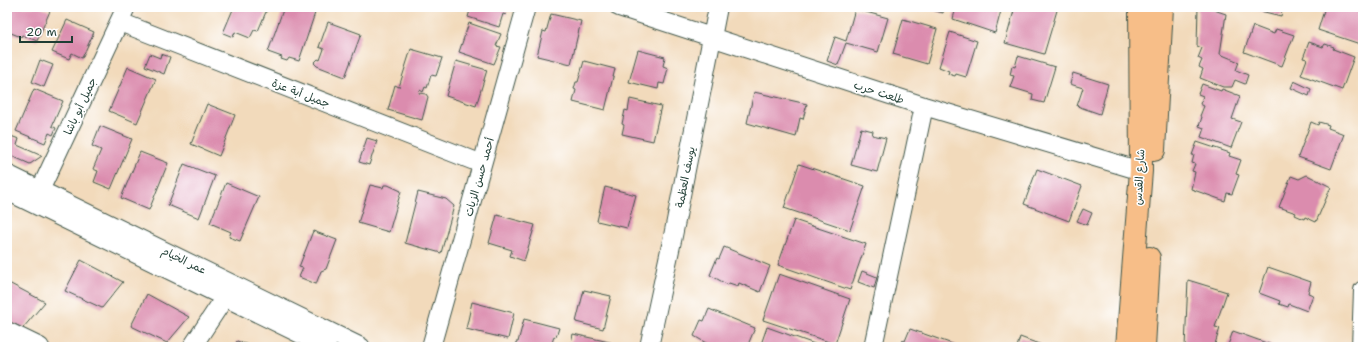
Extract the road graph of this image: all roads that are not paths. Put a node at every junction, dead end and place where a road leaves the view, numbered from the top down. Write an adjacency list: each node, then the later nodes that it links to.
1 (526, 7): 9 (street, أحمد حسن الزيات)
2 (619, 7): 7 (street, طلعت حرب)
3 (718, 7): 7 (street, يوسف العظمة)
4 (1140, 7): 10 (main road, شارع القدس)
5 (1162, 7): 26 (main road)
6 (123, 14): 9 (street, جميل أبة عزة); 13 (street, جميل أبو باشا)
7 (712, 38): 8 (street, طلعت حرب); 23 (street, يوسف العظمة)
8 (924, 106): 10 (street, طلعت حرب); 24 (street)
9 (482, 164): 22 (street, أحمد حسن الزيات)
10 (1141, 171): 25 (main road, شارع القدس)
11 (7, 174): 13 (street, عمر الخيام)
12 (7, 191): 13 (street, عمر الخيام)
13 (37, 197): 14 (street, عمر الخيام)
14 (230, 290): 19 (street); 20 (street, عمر الخيام); 21 (street, عمر الخيام)
15 (1363, 290): 17 (street)
16 (7, 331): 18 (street)
17 (1362, 343)
18 (40, 347)
19 (192, 347)
20 (327, 347)
21 (361, 347)
22 (431, 347)
23 (648, 347)
24 (873, 347)
25 (1127, 347)
26 (1144, 347)

